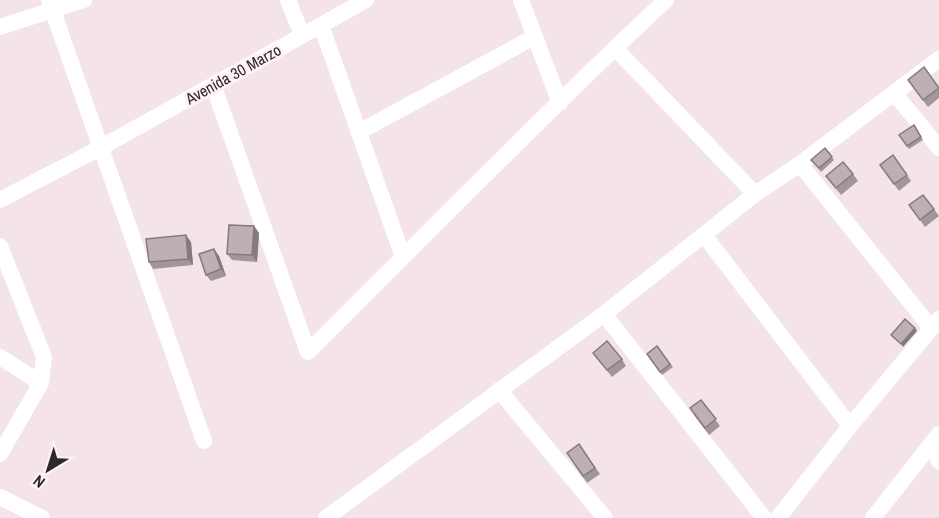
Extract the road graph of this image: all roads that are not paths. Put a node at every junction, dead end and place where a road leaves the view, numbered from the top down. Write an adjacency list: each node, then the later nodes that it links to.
1 (84, 0): 6 (street)
2 (288, 0): 10 (street)
3 (366, 0): 8 (street, Avenida 30 Marzo)
4 (522, 0): 11 (street)
5 (666, 0): 7 (street)
6 (50, 5): 9 (street); 18 (street)
7 (648, 7): 12 (street)
8 (321, 25): 10 (street, Avenida 30 Marzo); 17 (street)
9 (0, 27)
10 (302, 35): 14 (street, Avenida 30 Marzo)
11 (534, 37): 16 (street); 17 (street)
12 (615, 48): 16 (street); 21 (street)
13 (939, 59): 15 (street)
14 (213, 85): 18 (street, Avenida 30 Marzo); 25 (street)
15 (895, 94): 19 (street); 20 (street)
16 (560, 103): 25 (street)
17 (359, 132): 25 (street)
18 (100, 148): 22 (street, Avenida 30 Marzo); 33 (street)
19 (939, 148)
20 (801, 164): 21 (street); 27 (street)
21 (755, 194): 23 (street)
22 (0, 200)
23 (704, 236): 26 (street); 31 (street)
24 (0, 246): 29 (street)
25 (404, 257)
26 (604, 314): 30 (street); 40 (street)
27 (935, 323): 31 (street)
28 (0, 357): 29 (street)
29 (41, 384): 34 (street)
30 (499, 390): 38 (street); 39 (street)
31 (850, 426): 41 (street)
32 (936, 438): 35 (street); 42 (street)
33 (204, 441)
34 (0, 454)
35 (939, 461)
36 (0, 497): 37 (street)
37 (42, 518)
38 (326, 518)
39 (605, 518)
40 (764, 518)
41 (778, 518)
42 (873, 518)

